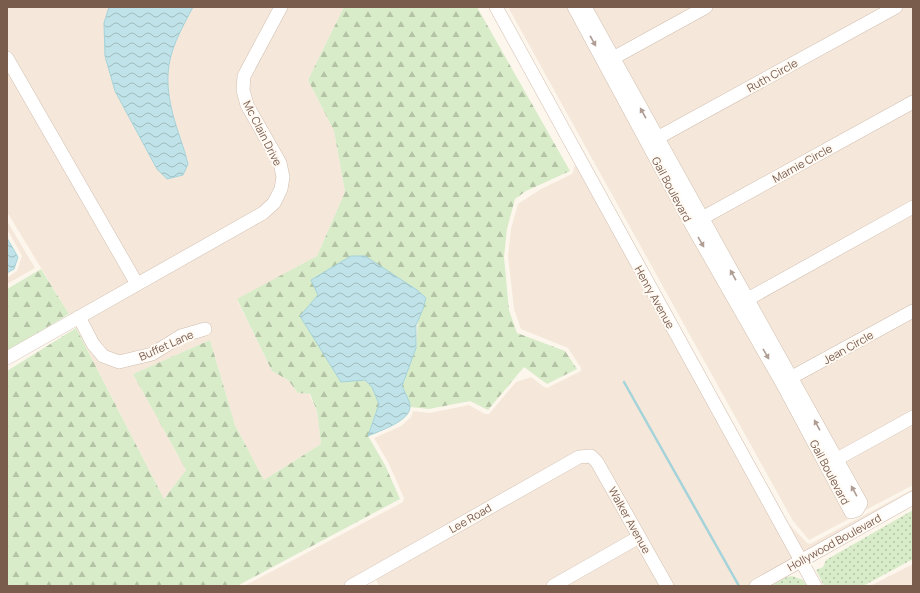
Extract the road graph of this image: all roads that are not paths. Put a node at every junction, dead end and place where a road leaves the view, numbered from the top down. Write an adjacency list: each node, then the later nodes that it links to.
1 (282, 7): 13 (street, Mc Clain Drive)
2 (496, 7): 24 (street, Henry Avenue)
3 (574, 7): 8 (street, Gail Boulevard, one-way to 8)
4 (585, 7): 8 (street, Gail Boulevard)
5 (706, 7): 8 (street)
6 (896, 7): 10 (street, Ruth Circle)
7 (7, 58): 13 (street)
8 (609, 60): 10 (street, Gail Boulevard)
9 (913, 102): 12 (street, Marnie Circle)
10 (652, 141): 12 (street, Gail Boulevard)
11 (913, 207): 14 (street)
12 (696, 221): 14 (street, Gail Boulevard)
13 (137, 284): 16 (street, Mc Clain Drive)
14 (742, 302): 19 (street, Gail Boulevard)
15 (913, 311): 19 (street, Jean Circle)
16 (79, 317): 17 (street, Buffet Lane); 18 (street, Mc Clain Drive)
17 (205, 329)
18 (7, 358)
19 (786, 381): 20 (street, Gail Boulevard)
20 (913, 417)
21 (591, 456): 23 (street, Walker Avenue); 25 (street, Lee Road)
22 (913, 498): 24 (street, Hollywood Boulevard)
23 (639, 537): 26 (street); 27 (street, Walker Avenue)
24 (801, 560): 28 (street, Hollywood Boulevard); 29 (street, Henry Avenue)
25 (351, 586)
26 (553, 586)
27 (667, 586)
28 (756, 586)
29 (815, 586)

